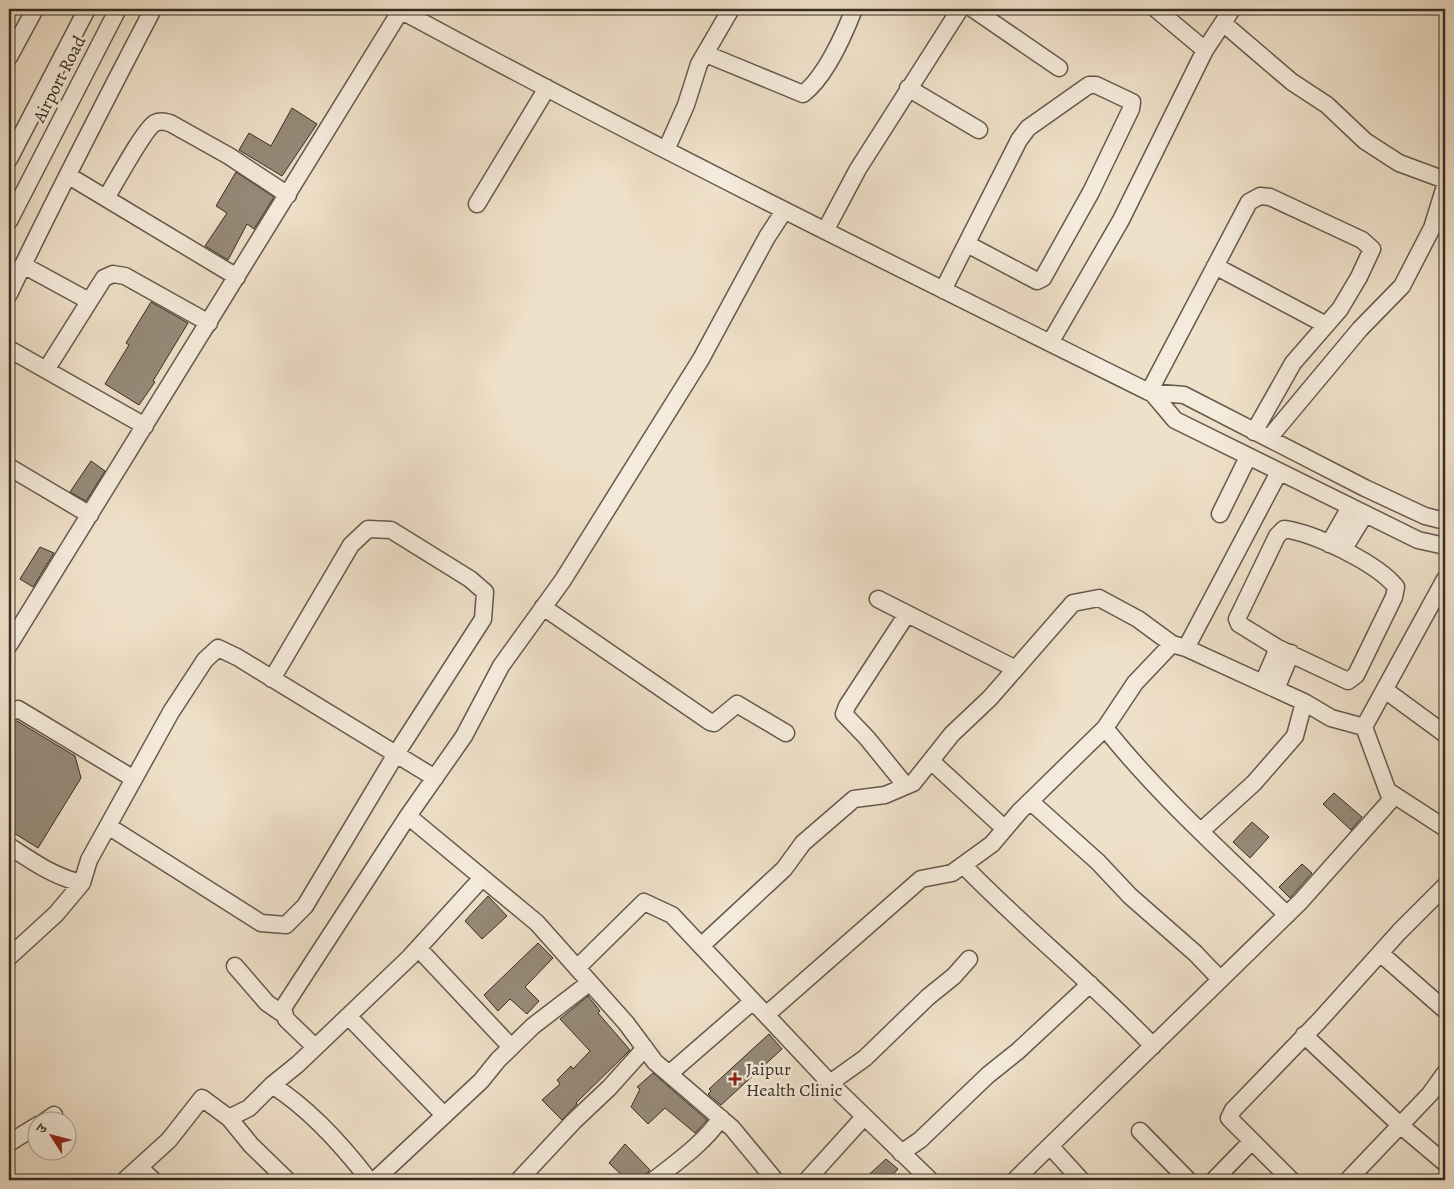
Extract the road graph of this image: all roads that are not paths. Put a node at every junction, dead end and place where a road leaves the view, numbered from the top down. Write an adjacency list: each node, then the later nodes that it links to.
1 (35, 9): 14 (street)
2 (87, 9): 20 (street)
3 (118, 9): 28 (street, Airport Road)
4 (153, 9): 21 (street)
5 (400, 9): 16 (street); 24 (street)
6 (731, 9): 13 (street)
7 (854, 9): 13 (street)
8 (960, 9): 17 (street)
9 (973, 9): 15 (street)
10 (1156, 9): 12 (street)
11 (1228, 16): 12 (street); 22 (street)
12 (1205, 50): 39 (street)
13 (706, 54): 19 (street)
14 (9, 57)
15 (1059, 68)
16 (547, 88): 19 (street); 26 (street)
17 (908, 88): 18 (street); 29 (street)
18 (979, 130)
19 (666, 150): 27 (street)
20 (9, 159)
21 (69, 176): 25 (street); 31 (street)
22 (1445, 180)
23 (1445, 186): 44 (street)
24 (288, 195): 25 (street); 33 (street)
25 (106, 198): 33 (street)
26 (477, 204)
27 (784, 211): 29 (street); 57 (street)
28 (9, 221)
29 (825, 232): 34 (street)
30 (967, 244): 30 (street); 34 (street)
31 (22, 266): 35 (street); 36 (street)
32 (1215, 266): 38 (street); 38 (street); 42 (street)
33 (237, 277): 37 (street)
34 (944, 290): 39 (street)
35 (9, 294)
36 (89, 302): 37 (street); 41 (street)
37 (209, 323): 43 (street)
38 (1326, 326): 44 (street)
39 (1050, 343): 42 (street)
40 (9, 349): 41 (street)
41 (46, 370): 43 (street)
42 (1151, 393): 44 (street); 45 (street)
43 (145, 426): 51 (street)
44 (1261, 435): 52 (street)
45 (1248, 457): 47 (street); 49 (street)
46 (9, 467): 51 (street)
47 (1279, 472): 48 (street); 60 (street)
48 (1350, 507): 50 (street); 54 (street)
49 (1220, 514)
50 (1365, 514): 53 (street); 54 (street)
51 (90, 515): 59 (street)
52 (1445, 521)
53 (1445, 546)
54 (1336, 547): 61 (street); 61 (street)
55 (1445, 579): 65 (street)
56 (878, 600): 58 (street)
57 (543, 607): 70 (street); 74 (street)
58 (907, 614): 62 (street); 76 (street)
59 (9, 645)
60 (1179, 646): 62 (street); 64 (street); 68 (street)
61 (1284, 650): 64 (street)
62 (1014, 668): 73 (street)
63 (272, 679): 72 (street); 72 (street); 75 (street)
64 (1269, 686): 66 (street)
65 (1384, 690): 69 (street); 71 (street)
66 (1304, 702): 69 (street); 83 (street)
67 (9, 713): 75 (street)
68 (1104, 728): 78 (street); 83 (street)
69 (1364, 728): 77 (street)
70 (786, 733)
71 (1445, 734)
72 (396, 754): 74 (street); 80 (street)
73 (931, 761): 76 (street); 82 (street)
74 (435, 778): 79 (street)
75 (134, 779): 80 (street)
76 (906, 786): 90 (street)
77 (1388, 791): 81 (street); 89 (street)
78 (1030, 801): 82 (street); 97 (street)
79 (408, 816): 86 (street); 102 (street)
80 (108, 826): 87 (street)
81 (1445, 828)
82 (1005, 829): 85 (street)
83 (1201, 831): 89 (street)
84 (9, 846): 87 (street)
85 (963, 866): 99 (street); 103 (street)
86 (482, 878): 91 (street); 96 (street)
87 (82, 883): 93 (street)
88 (1445, 886): 92 (street)
89 (1286, 915): 97 (street)
90 (701, 946): 96 (street); 100 (street)
91 (418, 948): 104 (street); 108 (street)
92 (1380, 954): 101 (street); 105 (street)
93 (9, 957)
94 (969, 959): 112 (street)
95 (235, 966): 102 (street)
96 (577, 968): 98 (street)
97 (1220, 979): 106 (street)
98 (589, 983): 108 (street); 109 (street)
99 (1090, 984): 106 (street); 124 (street)
100 (753, 1001): 103 (street); 111 (street)
101 (1445, 1010)
102 (283, 1014): 107 (street)
103 (766, 1015): 112 (street)
104 (348, 1016): 107 (street); 114 (street)
105 (1304, 1035): 118 (street); 121 (street)
106 (1152, 1046): 123 (street)
107 (315, 1047): 113 (street)
108 (511, 1047): 114 (street)
109 (645, 1048): 111 (street); 133 (street)
110 (1445, 1073): 118 (street)
111 (669, 1074): 117 (street)
112 (830, 1083): 115 (street)
113 (272, 1085): 116 (street); 131 (street)
114 (444, 1116): 132 (street)
115 (864, 1117): 124 (street); 136 (street)
116 (229, 1118): 126 (street); 130 (street)
117 (721, 1118): 134 (street); 135 (street)
118 (1400, 1125): 125 (street); 127 (street)
119 (28, 1131): 122 (street)
120 (1140, 1131): 140 (street)
121 (1252, 1140): 141 (street); 142 (street)
122 (9, 1143)
123 (1050, 1146): 138 (street); 139 (street)
124 (901, 1153): 137 (street)
125 (1445, 1163)
126 (139, 1167): 128 (street); 129 (street)
127 (1353, 1179)
128 (125, 1180)
129 (153, 1180)
130 (287, 1180)
131 (369, 1180)
132 (375, 1180)
133 (520, 1180)
134 (654, 1180)
135 (775, 1180)
136 (807, 1180)
137 (930, 1180)
138 (1015, 1180)
139 (1081, 1180)
140 (1188, 1180)
141 (1214, 1180)
142 (1291, 1180)

